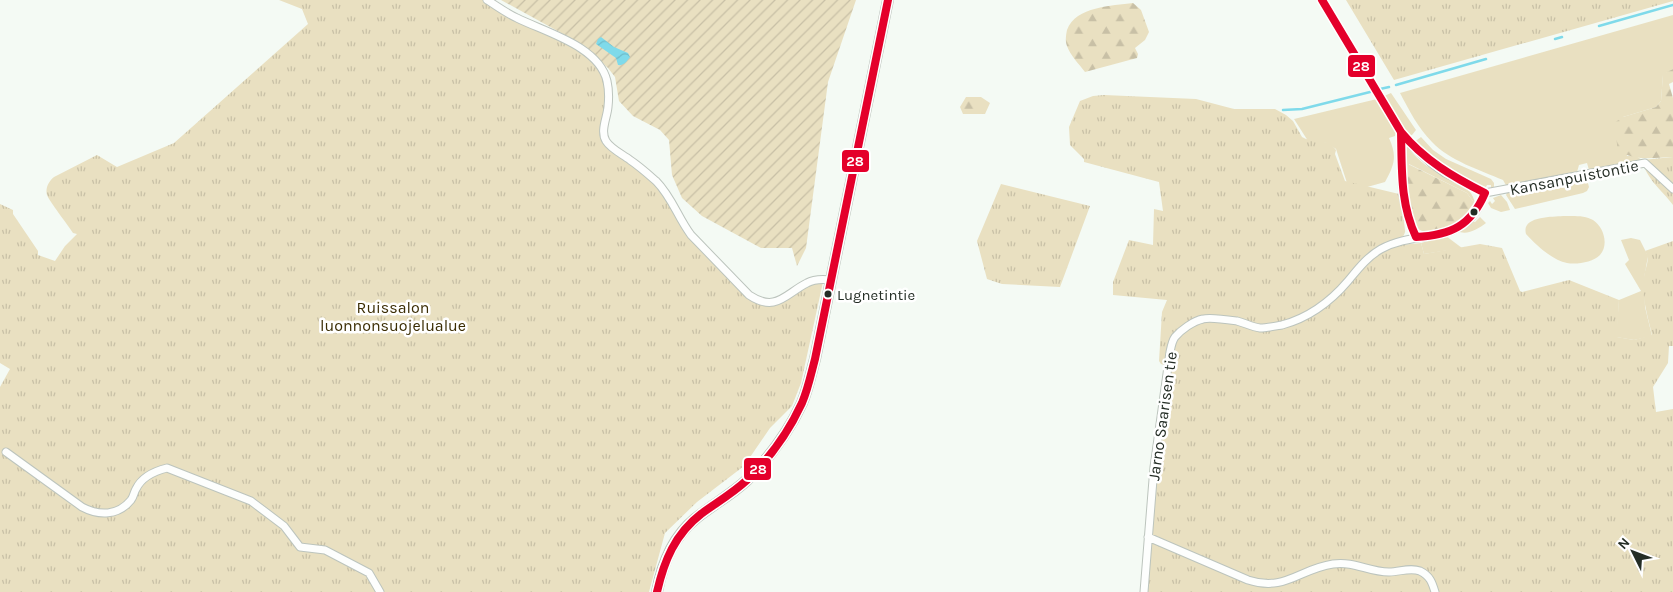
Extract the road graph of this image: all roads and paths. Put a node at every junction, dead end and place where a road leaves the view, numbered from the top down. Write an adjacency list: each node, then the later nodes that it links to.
1 (487, 0): 8 (street)
2 (888, 0): 8 (street)
3 (1322, 0): 4 (street)
4 (1400, 132): 6 (street); 7 (street)
5 (1673, 188): 6 (street, Kansanpuistontie)
6 (1486, 193): 7 (street, Jarno Saarisen tie)
7 (1416, 237): 10 (street, Jarno Saarisen tie)
8 (831, 280): 12 (street)
9 (6, 452): 11 (street)
10 (1148, 537): 13 (street, Jarno Saarisen tie); 14 (street)
11 (380, 592)
12 (657, 592)
13 (1144, 592)
14 (1435, 592)

